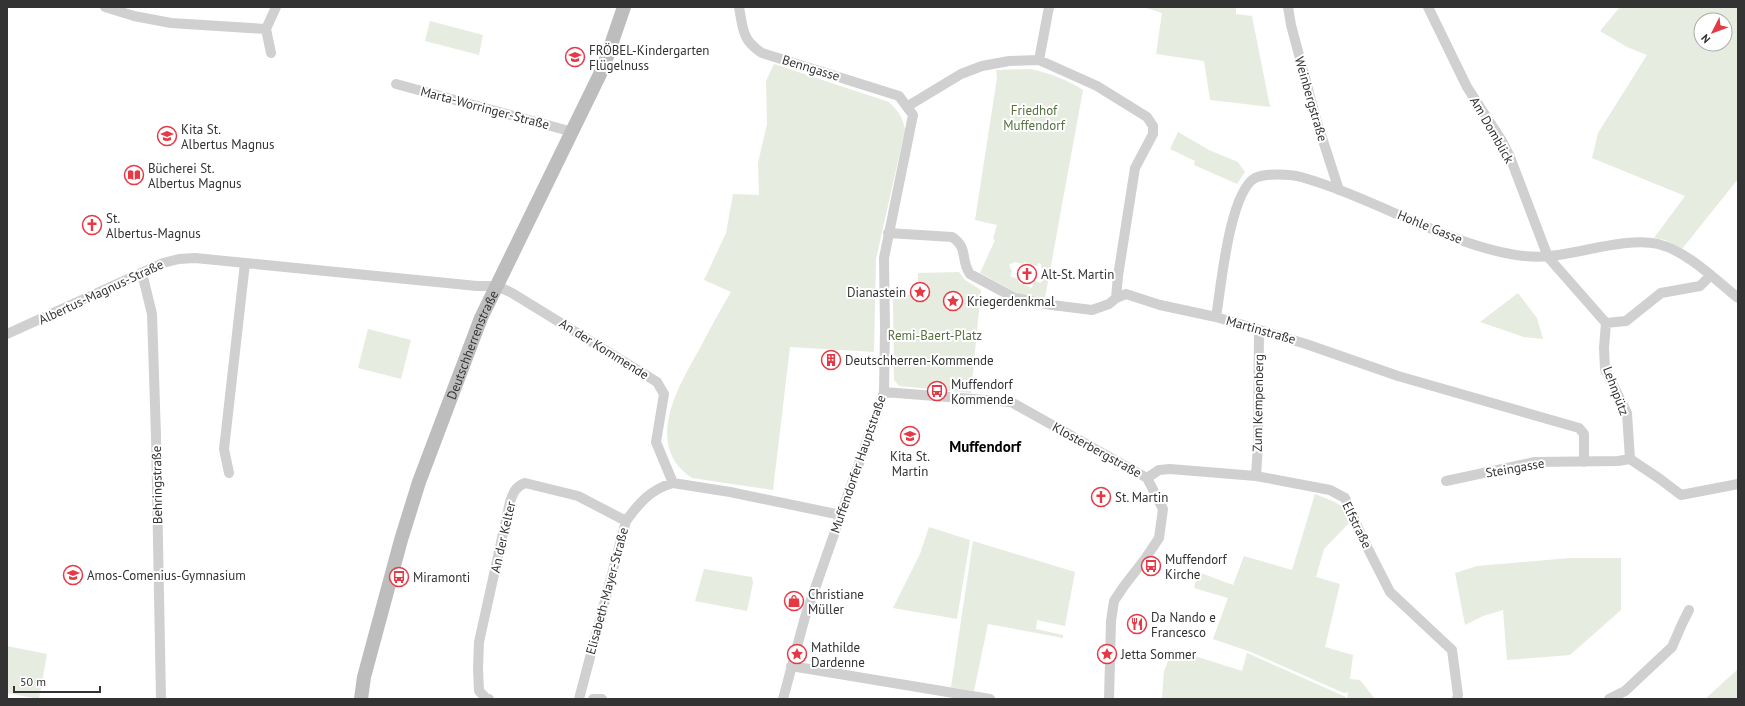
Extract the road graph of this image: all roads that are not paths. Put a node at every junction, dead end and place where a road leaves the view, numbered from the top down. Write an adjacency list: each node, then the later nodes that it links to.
1 (105, 7): 8 (street)
2 (276, 7): 8 (street)
3 (624, 7): 13 (street, Deutschherrenstraße)
4 (739, 7): 12 (street, Benngasse)
5 (1049, 7): 10 (street)
6 (1288, 7): 14 (street, Weinbergstraße)
7 (1428, 7): 16 (street, Am Domblick)
8 (266, 29): 9 (street)
9 (271, 53)
10 (1039, 60): 12 (street); 21 (street)
11 (396, 84): 13 (street, Marta-Worringer-Straße)
12 (908, 106): 15 (street, Muffendorfer Hauptstraße)
13 (573, 132): 20 (street, Deutschherrenstraße)
14 (1339, 190): 16 (street, Hohle Gasse); 23 (street, Hohle Gasse)
15 (888, 233): 21 (street, Martinstraße); 27 (street, Muffendorfer Hauptstraße)
16 (1548, 257): 19 (street, Hohle Gasse); 24 (street)
17 (245, 263): 18 (street, Albertus-Magnus-Straße); 20 (street, Albertus-Magnus-Straße); 30 (street)
18 (142, 273): 26 (street, Albertus-Magnus-Straße); 40 (street, Behringstraße)
19 (1711, 275): 22 (street, Hohle Gasse); 24 (street)
20 (497, 286): 34 (street, An der Kommende); 41 (street, Deutschherrenstraße)
21 (1116, 298): 23 (street, Martinstraße)
22 (1738, 298)
23 (1216, 317): 25 (street, Martinstraße)
24 (1606, 323): 28 (street, Lehnpütz)
25 (1259, 330): 29 (street, Martinstraße); 31 (street, Zum Kempenberg)
26 (7, 334)
27 (884, 392): 32 (street, Klosterbergstraße); 36 (street, Muffendorfer Hauptstraße)
28 (1630, 459): 29 (street); 35 (street)
29 (1584, 462): 33 (street, Steingasse)
30 (229, 473)
31 (1256, 476): 32 (street, Elfstraße); 49 (street, Elfstraße)
32 (1147, 478): 48 (street, Klosterbergstraße)
33 (1446, 481)
34 (673, 483): 36 (street); 37 (street, Elisabeth-Mayer-Straße)
35 (1738, 484)
36 (841, 515): 39 (street, Muffendorfer Hauptstraße)
37 (626, 521): 42 (street, An der Kelter); 43 (street, Elisabeth-Mayer-Straße)
38 (1689, 610): 50 (street)
39 (791, 666): 46 (street, Muffendorfer Hauptstraße); 47 (street)
40 (161, 699)
41 (361, 699)
42 (489, 699)
43 (579, 699)
44 (593, 699): 45 (street)
45 (602, 699)
46 (783, 699)
47 (990, 699)
48 (1109, 699)
49 (1457, 699)
50 (1609, 699)

